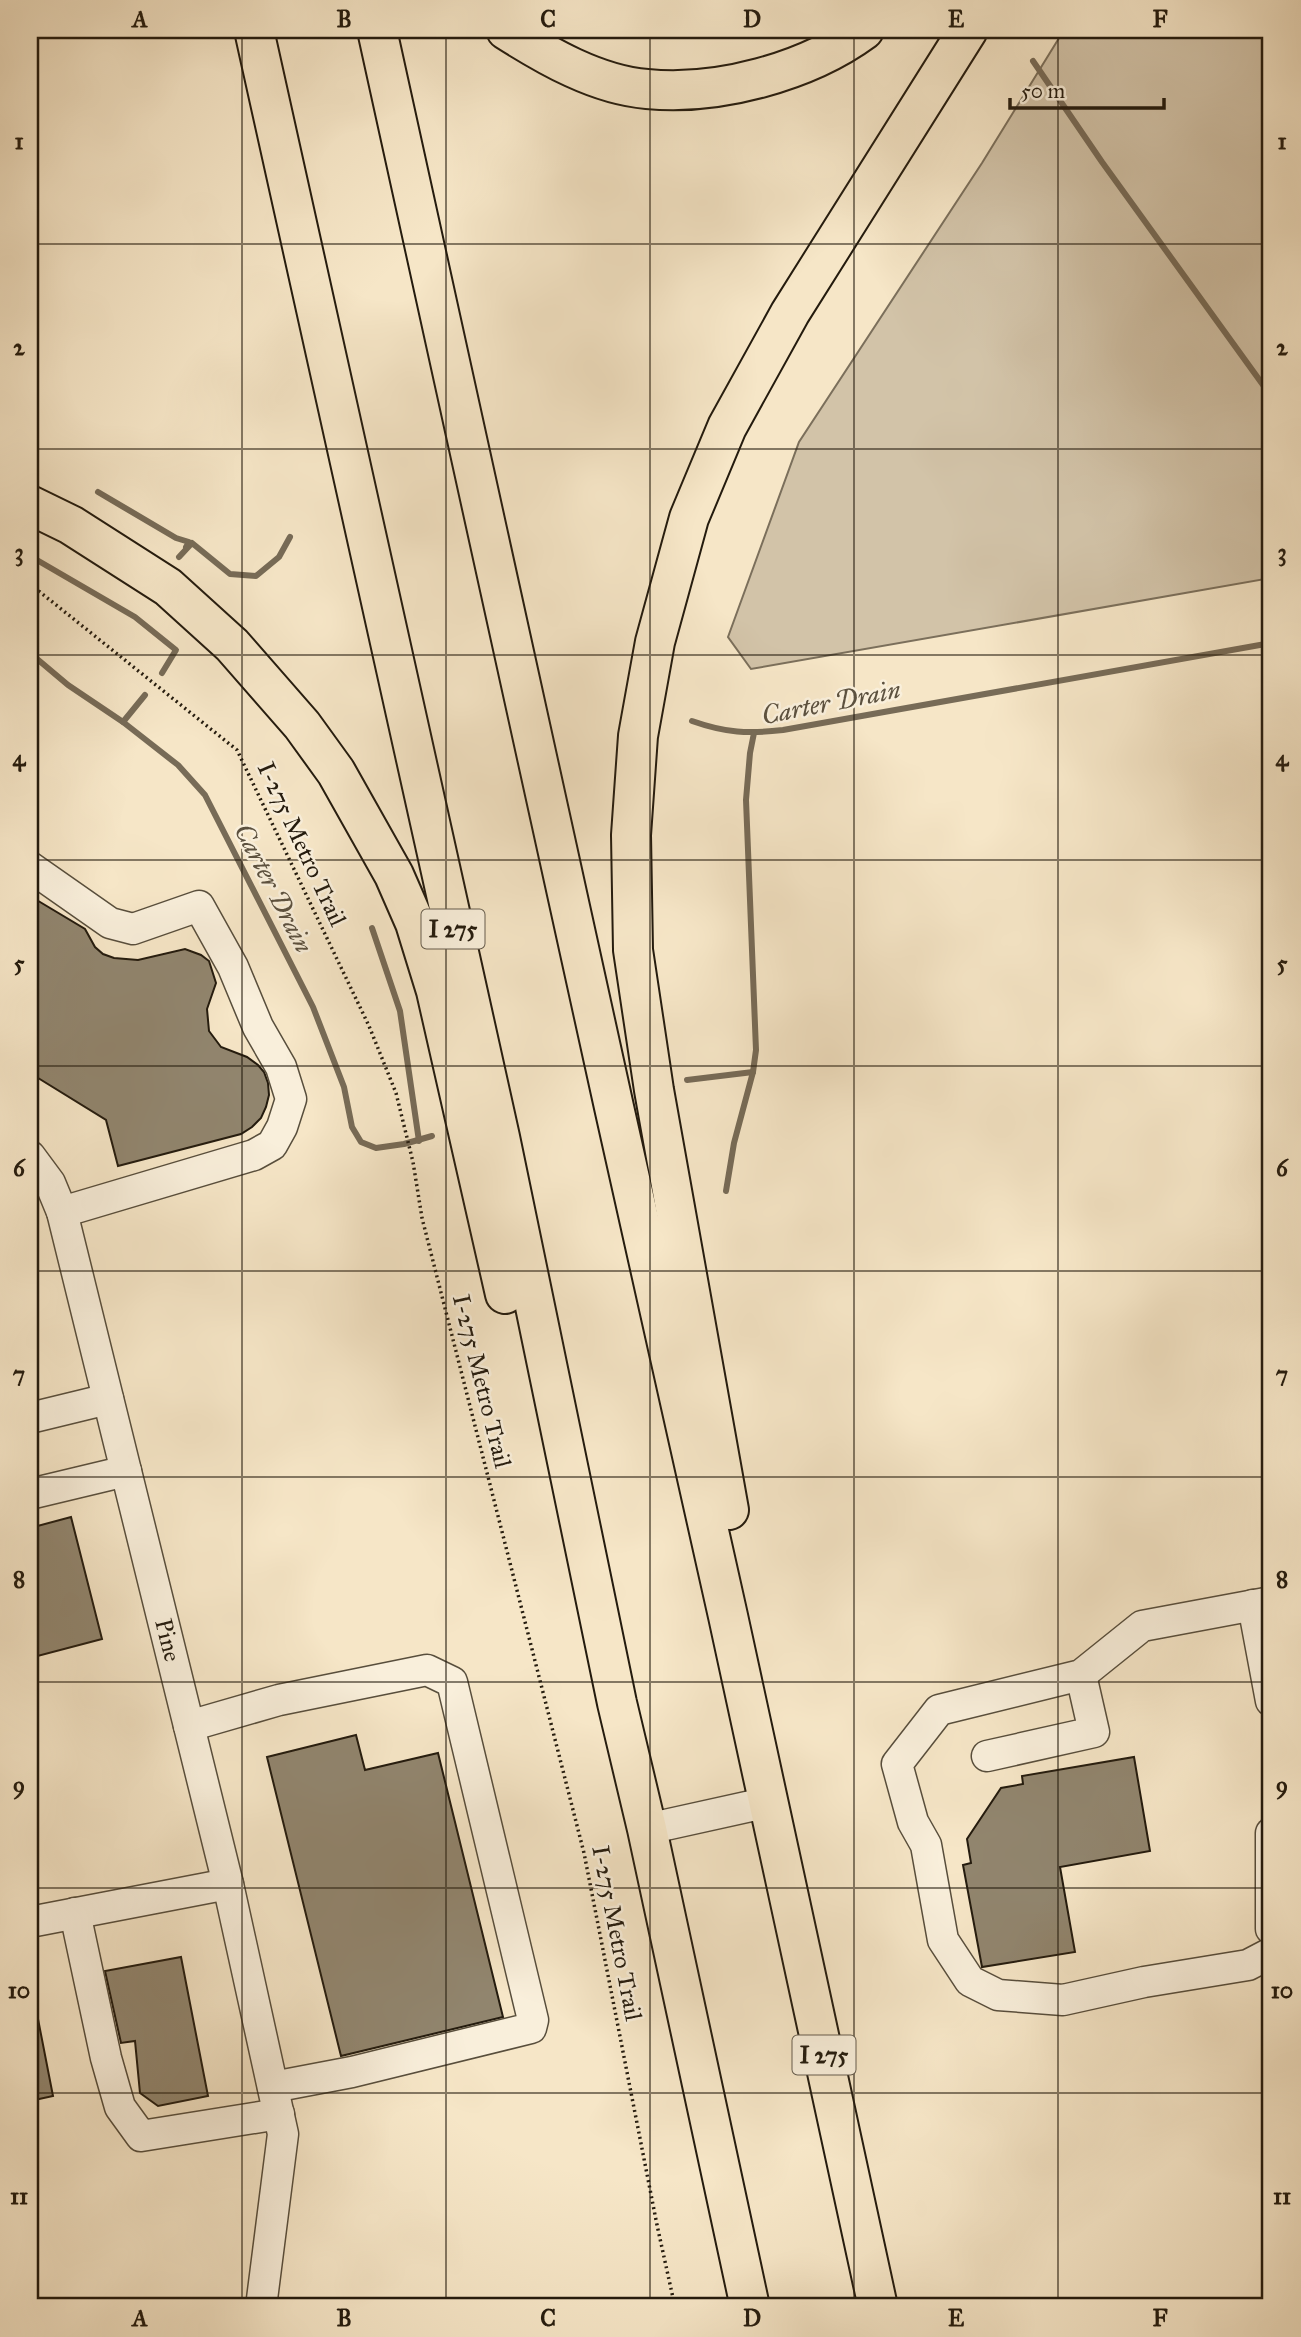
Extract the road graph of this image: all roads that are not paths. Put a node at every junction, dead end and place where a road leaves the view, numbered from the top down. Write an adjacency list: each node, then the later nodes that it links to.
1 (254, 30): 18 (highway, I 275)
2 (377, 30): 15 (highway, I 275)
3 (506, 30): 4 (highway)
4 (864, 30)
5 (968, 30): 15 (highway)
6 (30, 505): 18 (highway)
7 (30, 867): 9 (street)
8 (30, 1156): 9 (street, Pine)
9 (62, 1212): 10 (street, Pine)
10 (108, 1399): 11 (street); 12 (street, Pine)
11 (30, 1418)
12 (126, 1471): 13 (street); 19 (street, Pine)
13 (30, 1494)
14 (1262, 1603): 16 (street); 17 (street)
15 (728, 1616): 21 (highway, I 275)
16 (1081, 1675): 20 (street); 28 (street)
17 (1271, 1701)
18 (617, 1703): 22 (highway, I 275)
19 (189, 1726): 24 (street, Pine); 29 (street)
20 (987, 1756)
21 (769, 1802): 22 (street); 32 (highway, I 275)
22 (647, 1829): 31 (highway, I 275)
23 (1271, 1833): 27 (street)
24 (228, 1884): 25 (street); 29 (street, Pine)
25 (75, 1913): 26 (street); 29 (street)
26 (30, 1922)
27 (1271, 1929)
28 (1271, 1953)
29 (278, 2112): 30 (street, Pine)
30 (261, 2307)
31 (750, 2307)
32 (878, 2307)

